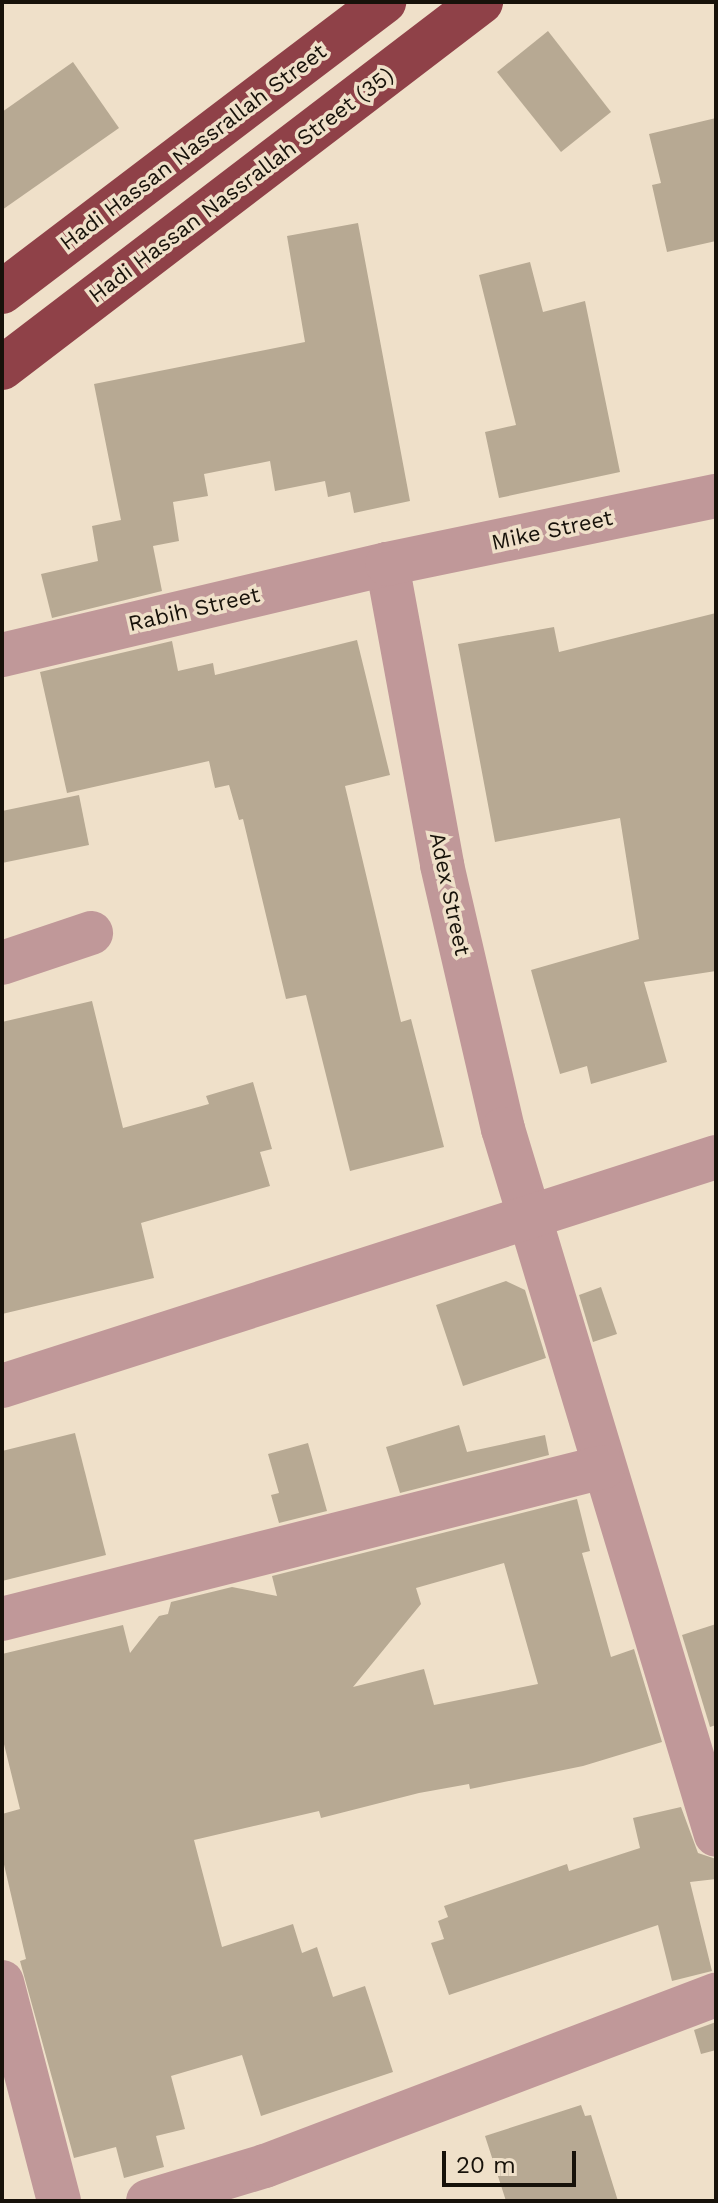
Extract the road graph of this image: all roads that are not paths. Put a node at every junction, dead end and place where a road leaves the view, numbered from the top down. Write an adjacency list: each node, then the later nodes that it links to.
1 (384, 2): 3 (highway, Hadi Hassan Nassrallah Street)
2 (481, 2): 4 (highway, Hadi Hassan Nassrallah Street (35))
3 (2, 292)
4 (2, 368)
5 (716, 496): 6 (street, Mike Street)
6 (387, 564): 7 (street, Rabih Street); 11 (street, Adex Street)
7 (2, 655)
8 (91, 933): 9 (street)
9 (2, 963)
10 (716, 1157): 11 (street)
11 (528, 1219): 12 (street); 13 (street, Adex Street)
12 (2, 1386)
13 (603, 1467): 14 (street); 15 (street, Adex Street)
14 (2, 1619)
15 (716, 1835)
16 (2, 1982): 18 (street)
17 (716, 1995): 19 (street)
18 (59, 2201)
19 (148, 2201)

